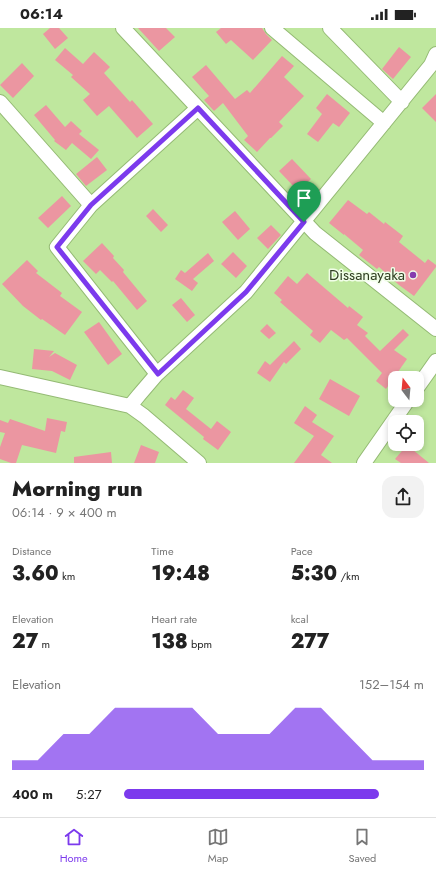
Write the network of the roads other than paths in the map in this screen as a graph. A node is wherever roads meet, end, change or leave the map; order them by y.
1 (123, 28) edge
2 (272, 28) edge
3 (330, 28) edge
4 (436, 54) edge
5 (0, 102) edge
6 (402, 102) junction
7 (198, 108) junction
8 (384, 123) junction
9 (91, 205) junction
10 (304, 222) junction
11 (436, 329) edge
12 (436, 361) edge
13 (158, 374) junction
14 (0, 377) edge
15 (424, 378) edge
16 (130, 406) junction
17 (403, 407) edge
18 (199, 463) edge
19 (364, 463) edge

1 - 7 street
2 - 8 street
3 - 6 street
4 - 6 street
5 - 9 street
6 - 8 street
7 - 9 street
7 - 10 street
8 - 10 street
9 - 13 street
10 - 11 street
10 - 13 street
12 - 15 street
13 - 16 street
14 - 16 street
16 - 18 street
17 - 19 street

